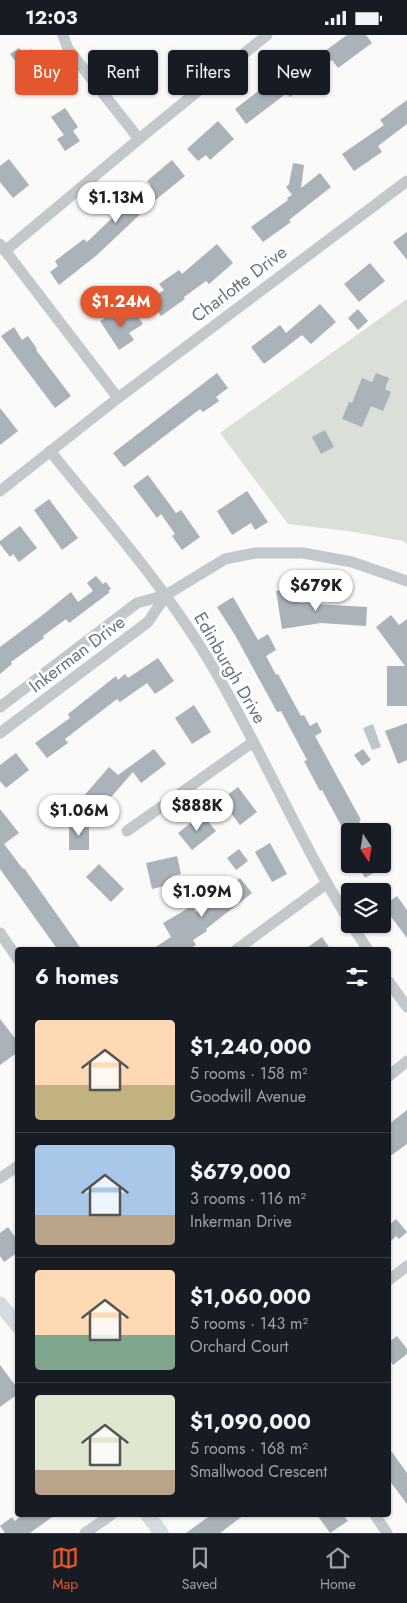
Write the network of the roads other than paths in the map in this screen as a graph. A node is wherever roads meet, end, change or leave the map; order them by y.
1 (63, 35) edge
2 (267, 35) edge
3 (139, 139) junction
4 (407, 181) edge
5 (2, 248) edge
6 (118, 398) junction
7 (50, 451) junction
8 (0, 491) edge
9 (407, 581) edge
10 (166, 595) junction
11 (0, 707) edge
12 (0, 733) edge
13 (252, 741) junction
14 (127, 831) dead end
15 (326, 884) junction
16 (341, 907) edge
17 (0, 933) edge
18 (357, 933) edge
19 (240, 947) edge
20 (366, 947) edge
21 (15, 955) edge
22 (391, 985) edge
23 (407, 1007) edge
24 (407, 1061) edge
25 (391, 1073) edge
26 (15, 1168) edge
27 (0, 1178) edge
28 (407, 1266) edge
29 (391, 1278) edge
30 (0, 1304) edge
31 (15, 1322) edge
32 (107, 1517) edge
33 (149, 1517) edge
34 (376, 1517) edge
35 (84, 1533) edge
36 (161, 1533) edge
37 (387, 1533) edge

1 - 3 street
2 - 3 street
3 - 5 street
4 - 6 street, Charlotte Drive
5 - 6 street
6 - 7 street, Charlotte Drive
7 - 8 street, Charlotte Drive
7 - 10 street, Edinburgh Drive
9 - 10 street, Inkerman Drive
10 - 11 street, Inkerman Drive
10 - 12 street, Inkerman Drive
10 - 13 street, Edinburgh Drive
13 - 14 street
13 - 15 street, Edinburgh Drive
15 - 16 street, Edinburgh Drive
15 - 19 street
17 - 21 street
18 - 20 street, Edinburgh Drive
22 - 23 street
24 - 25 street
26 - 27 street
28 - 29 street
30 - 31 main road
32 - 35 street
33 - 36 main road
34 - 37 street

